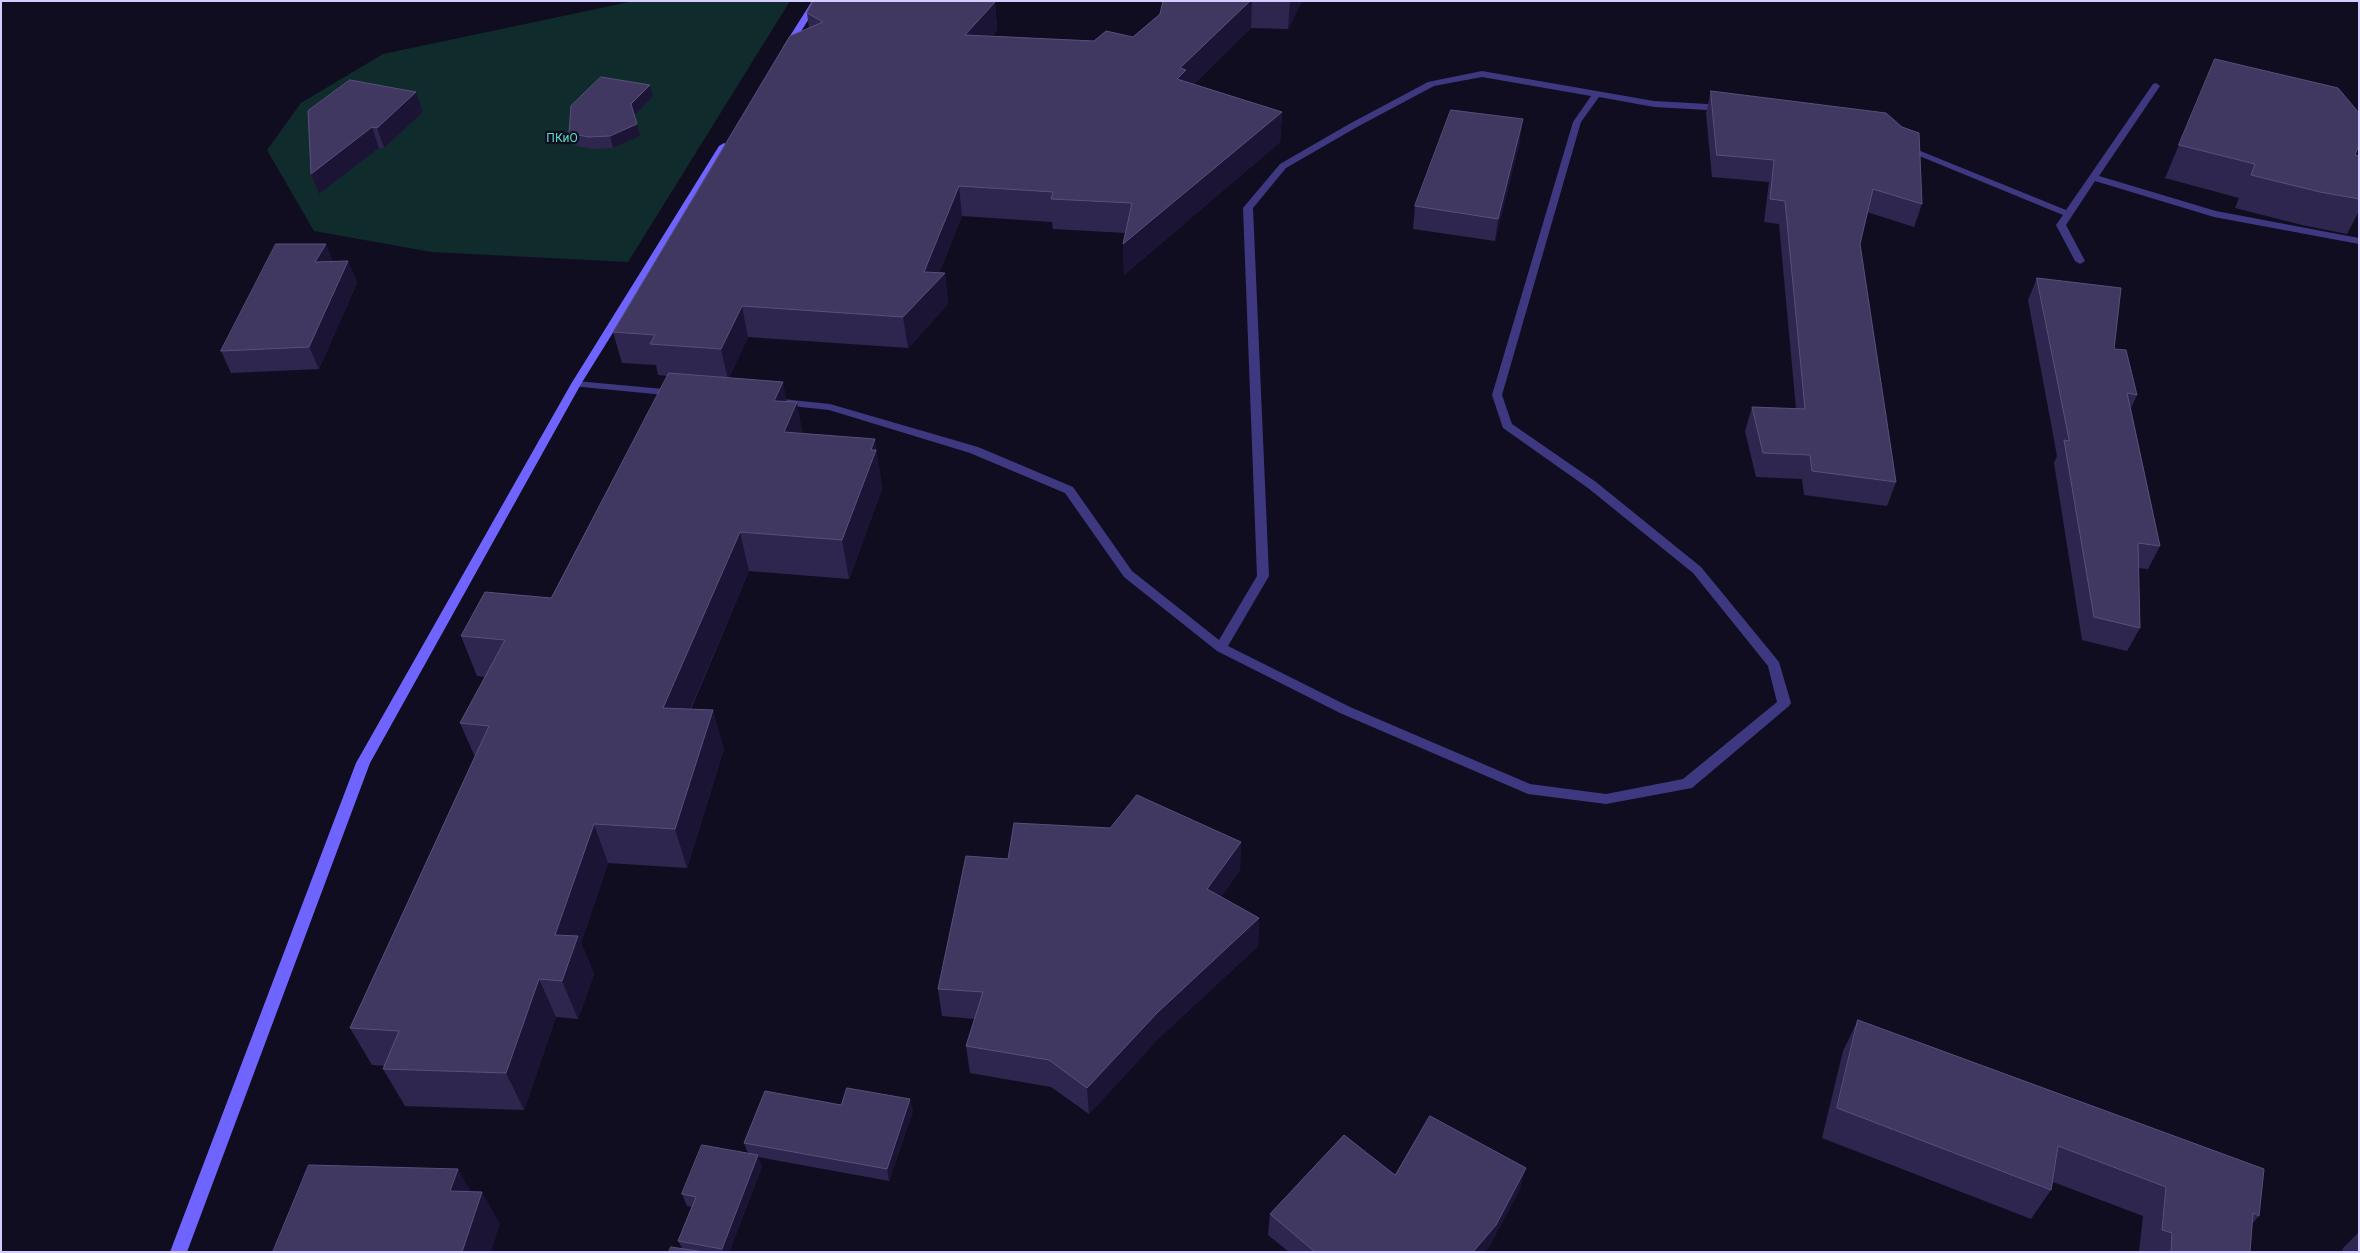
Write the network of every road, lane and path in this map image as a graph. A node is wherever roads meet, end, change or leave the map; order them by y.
1 (816, 1) edge
2 (781, 55) edge
3 (2156, 86) dead end
4 (1597, 94) junction
5 (1732, 109) edge
6 (728, 140) edge
7 (1899, 145) edge
8 (2094, 178) junction
9 (2068, 214) junction
10 (2359, 242) edge
11 (2080, 261) dead end
12 (576, 384) junction
13 (683, 393) edge
14 (771, 401) edge
15 (1221, 648) junction
16 (178, 1252) edge

1 - 2 street
3 - 8 street
4 - 5 street
4 - 15 street
4 - 15 street
6 - 12 street
7 - 9 street
8 - 9 street
8 - 10 street
9 - 11 street
12 - 13 street
12 - 16 street
14 - 15 street

